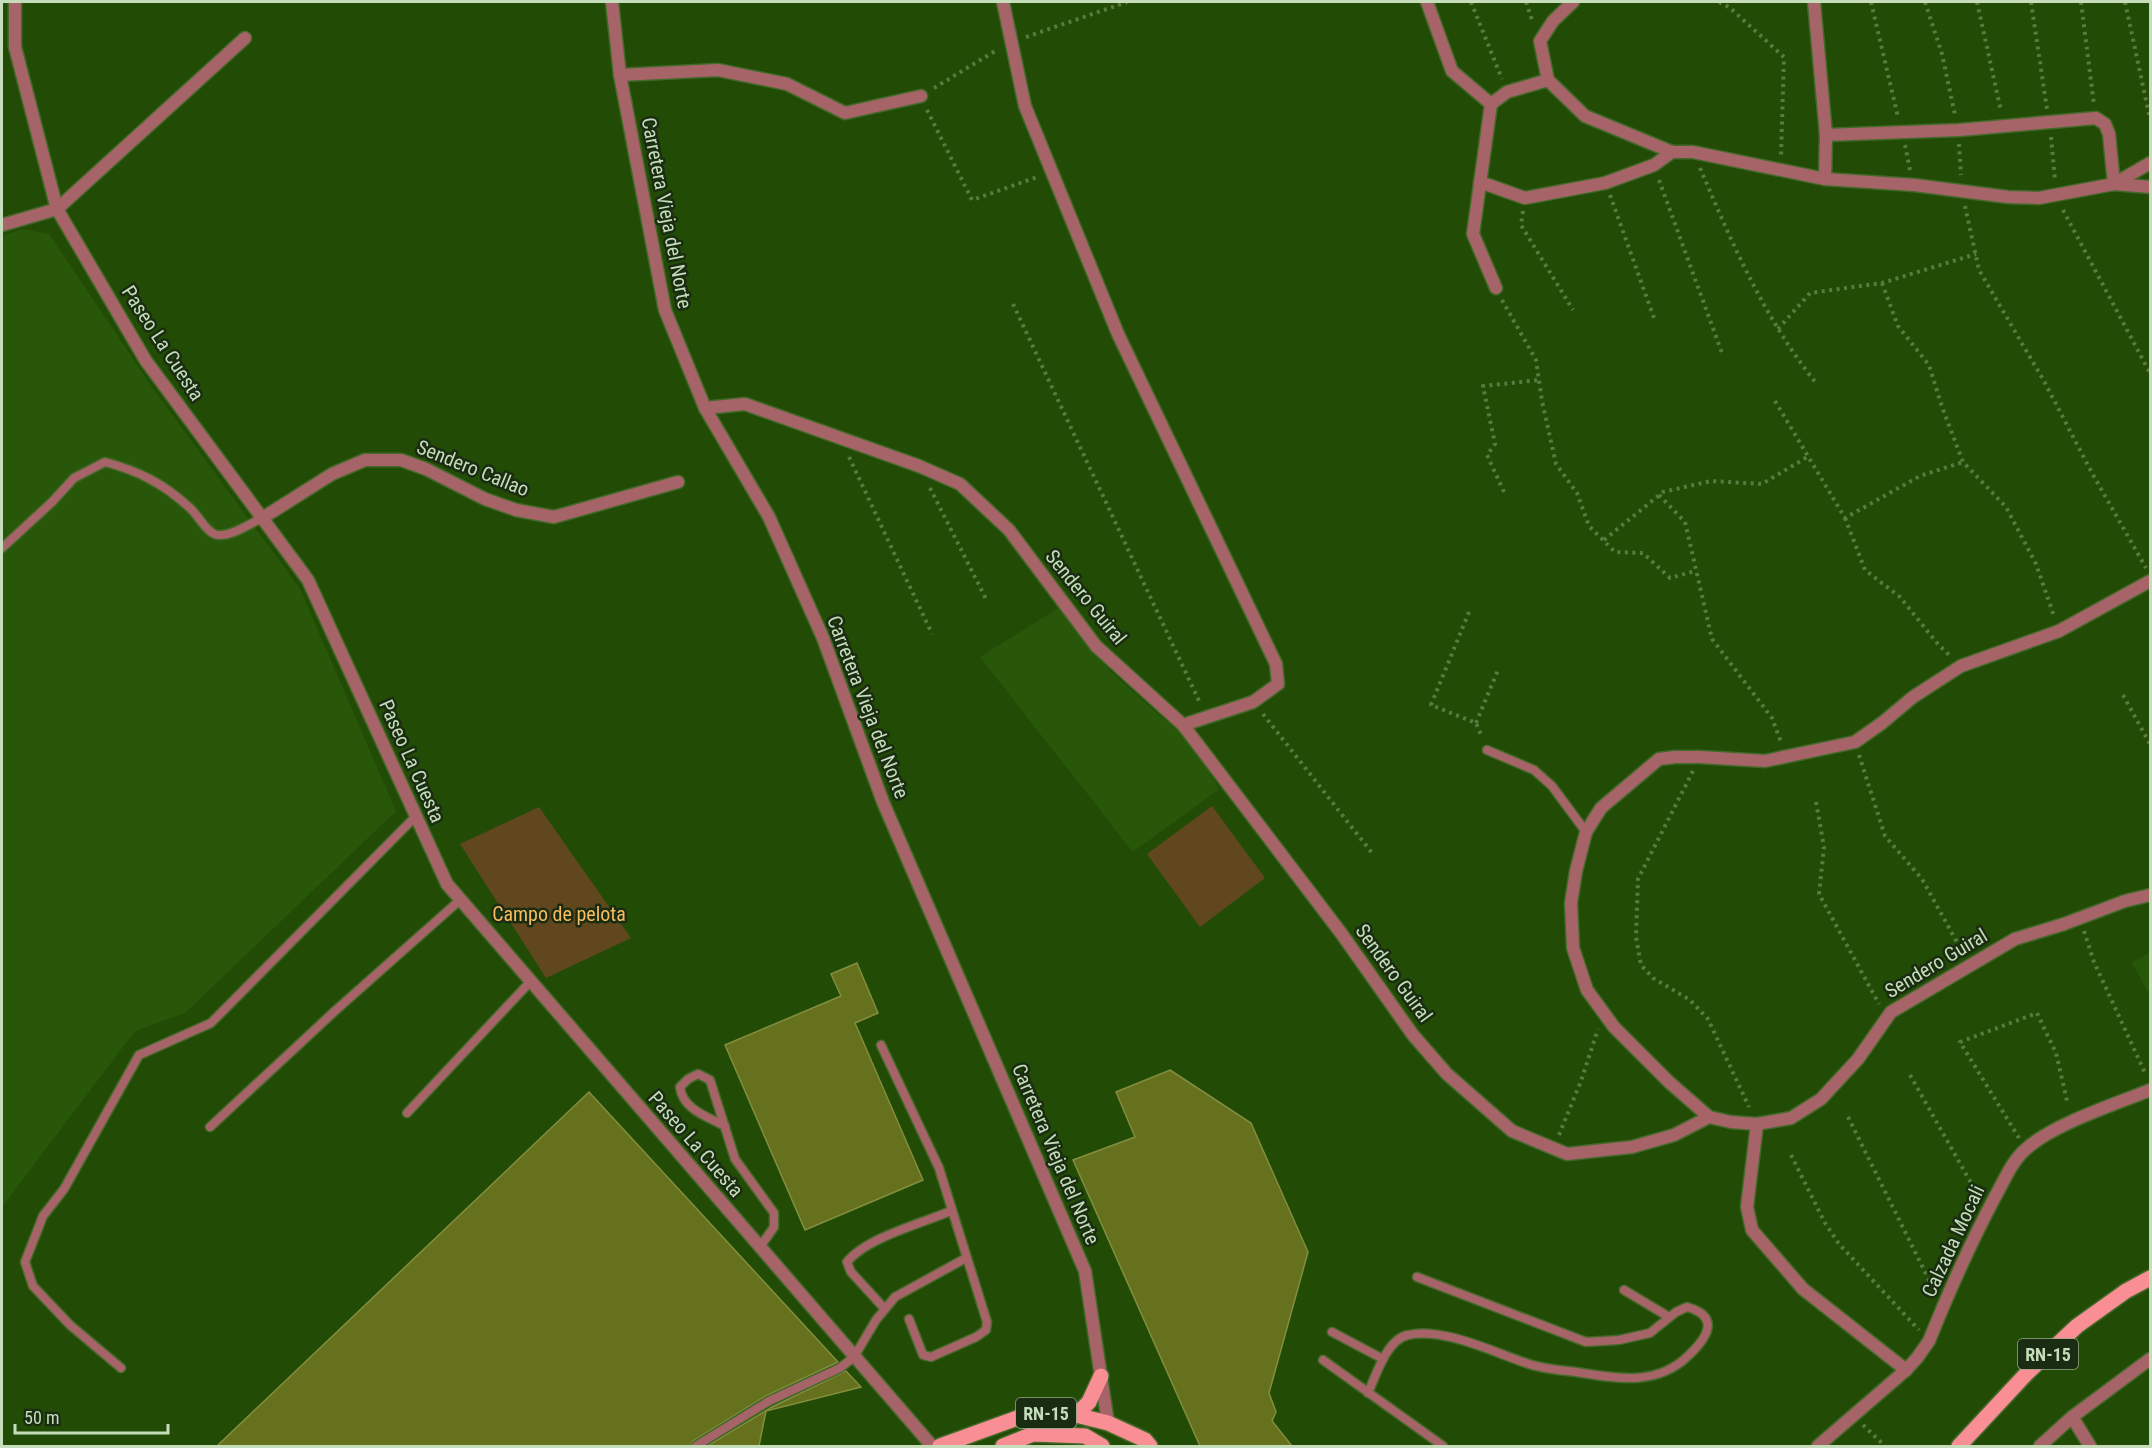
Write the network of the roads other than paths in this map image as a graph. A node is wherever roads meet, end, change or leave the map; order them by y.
1 (15, 2) edge
2 (612, 2) edge
3 (1002, 2) edge
4 (1427, 2) edge
5 (1573, 2) edge
6 (1814, 2) edge
7 (244, 38) dead end
8 (620, 75) junction
9 (1548, 80) junction
10 (921, 96) road end
11 (1491, 104) junction
12 (1826, 135) junction
13 (1672, 152) junction
14 (2151, 163) edge
15 (1825, 179) junction
16 (1480, 182) junction
17 (2115, 184) junction
18 (2151, 187) edge
19 (57, 209) junction
20 (2, 225) edge
21 (1496, 288) road end
22 (705, 408) junction
23 (678, 482) dead end
24 (264, 518) junction
25 (2, 548) edge
26 (2151, 581) edge
27 (1183, 725) junction
28 (1487, 750) road end
29 (416, 816) junction
30 (1586, 832) junction
31 (2151, 895) edge
32 (460, 900) junction
33 (531, 981) junction
34 (881, 1045) dead end
35 (2151, 1090) edge
36 (407, 1113) dead end
37 (1709, 1117) junction
38 (1757, 1124) junction
39 (210, 1126) dead end
40 (725, 1126) junction
41 (951, 1211) junction
42 (760, 1247) junction
43 (966, 1258) junction
44 (1417, 1277) dead end
45 (2151, 1278) edge
46 (1624, 1290) dead end
47 (884, 1308) junction
48 (1669, 1317) junction
49 (909, 1319) dead end
50 (1332, 1332) dead end
51 (855, 1357) junction
52 (1383, 1359) junction
53 (2151, 1359) edge
54 (1323, 1360) dead end
55 (121, 1368) dead end
56 (1906, 1370) junction
57 (1101, 1376) junction
58 (1368, 1393) junction
59 (1076, 1415) junction
60 (2072, 1417) junction
61 (1108, 1423) junction
62 (696, 1446) edge
63 (932, 1446) edge
64 (940, 1446) edge
65 (1003, 1446) edge
66 (1102, 1446) edge
67 (1150, 1446) edge
68 (1443, 1446) edge
69 (1818, 1446) edge
70 (1959, 1446) edge
71 (2040, 1446) edge
72 (2090, 1446) edge

1 - 19 street, Paseo La Cuesta
2 - 8 street, Carretera Vieja del Norte
3 - 27 street
4 - 11 street
5 - 9 street
6 - 12 street
7 - 19 street
8 - 10 street
8 - 22 street, Carretera Vieja del Norte
9 - 11 street
9 - 13 street
11 - 16 street
12 - 15 street
12 - 17 street
13 - 15 street
13 - 16 street
14 - 17 street
15 - 17 street
16 - 21 street
17 - 18 street
19 - 20 street
19 - 24 street, Paseo La Cuesta
22 - 27 street, Sendero Guiral
22 - 57 street, Carretera Vieja del Norte
23 - 24 street, Sendero Callao
24 - 25 lane
24 - 29 street, Paseo La Cuesta
26 - 30 street
27 - 37 street, Sendero Guiral
28 - 30 lane
29 - 32 street, Paseo La Cuesta
29 - 55 lane
30 - 37 street
31 - 38 street, Sendero Guiral
32 - 33 street, Paseo La Cuesta
32 - 39 lane
33 - 36 lane
33 - 42 street, Paseo La Cuesta
34 - 41 lane
35 - 56 street, Calzada Mocali
37 - 38 street, Sendero Guiral
38 - 56 street
40 - 40 lane
40 - 42 lane
41 - 43 lane
41 - 47 lane
42 - 51 street, Paseo La Cuesta
43 - 47 lane
43 - 49 lane
44 - 48 lane
45 - 70 main road, RN-15
46 - 48 lane
47 - 51 lane
48 - 52 lane
50 - 52 lane
51 - 62 lane
51 - 63 street, Paseo La Cuesta
52 - 58 lane
53 - 60 street
54 - 58 lane
56 - 69 street, Calzada Mocali
57 - 59 main road
57 - 61 street, Carretera Vieja del Norte
58 - 68 lane
59 - 61 main road, RN-15
59 - 64 main road, RN-15
60 - 71 street
60 - 72 street
61 - 67 main road, RN-15
65 - 66 main road, RN-15

